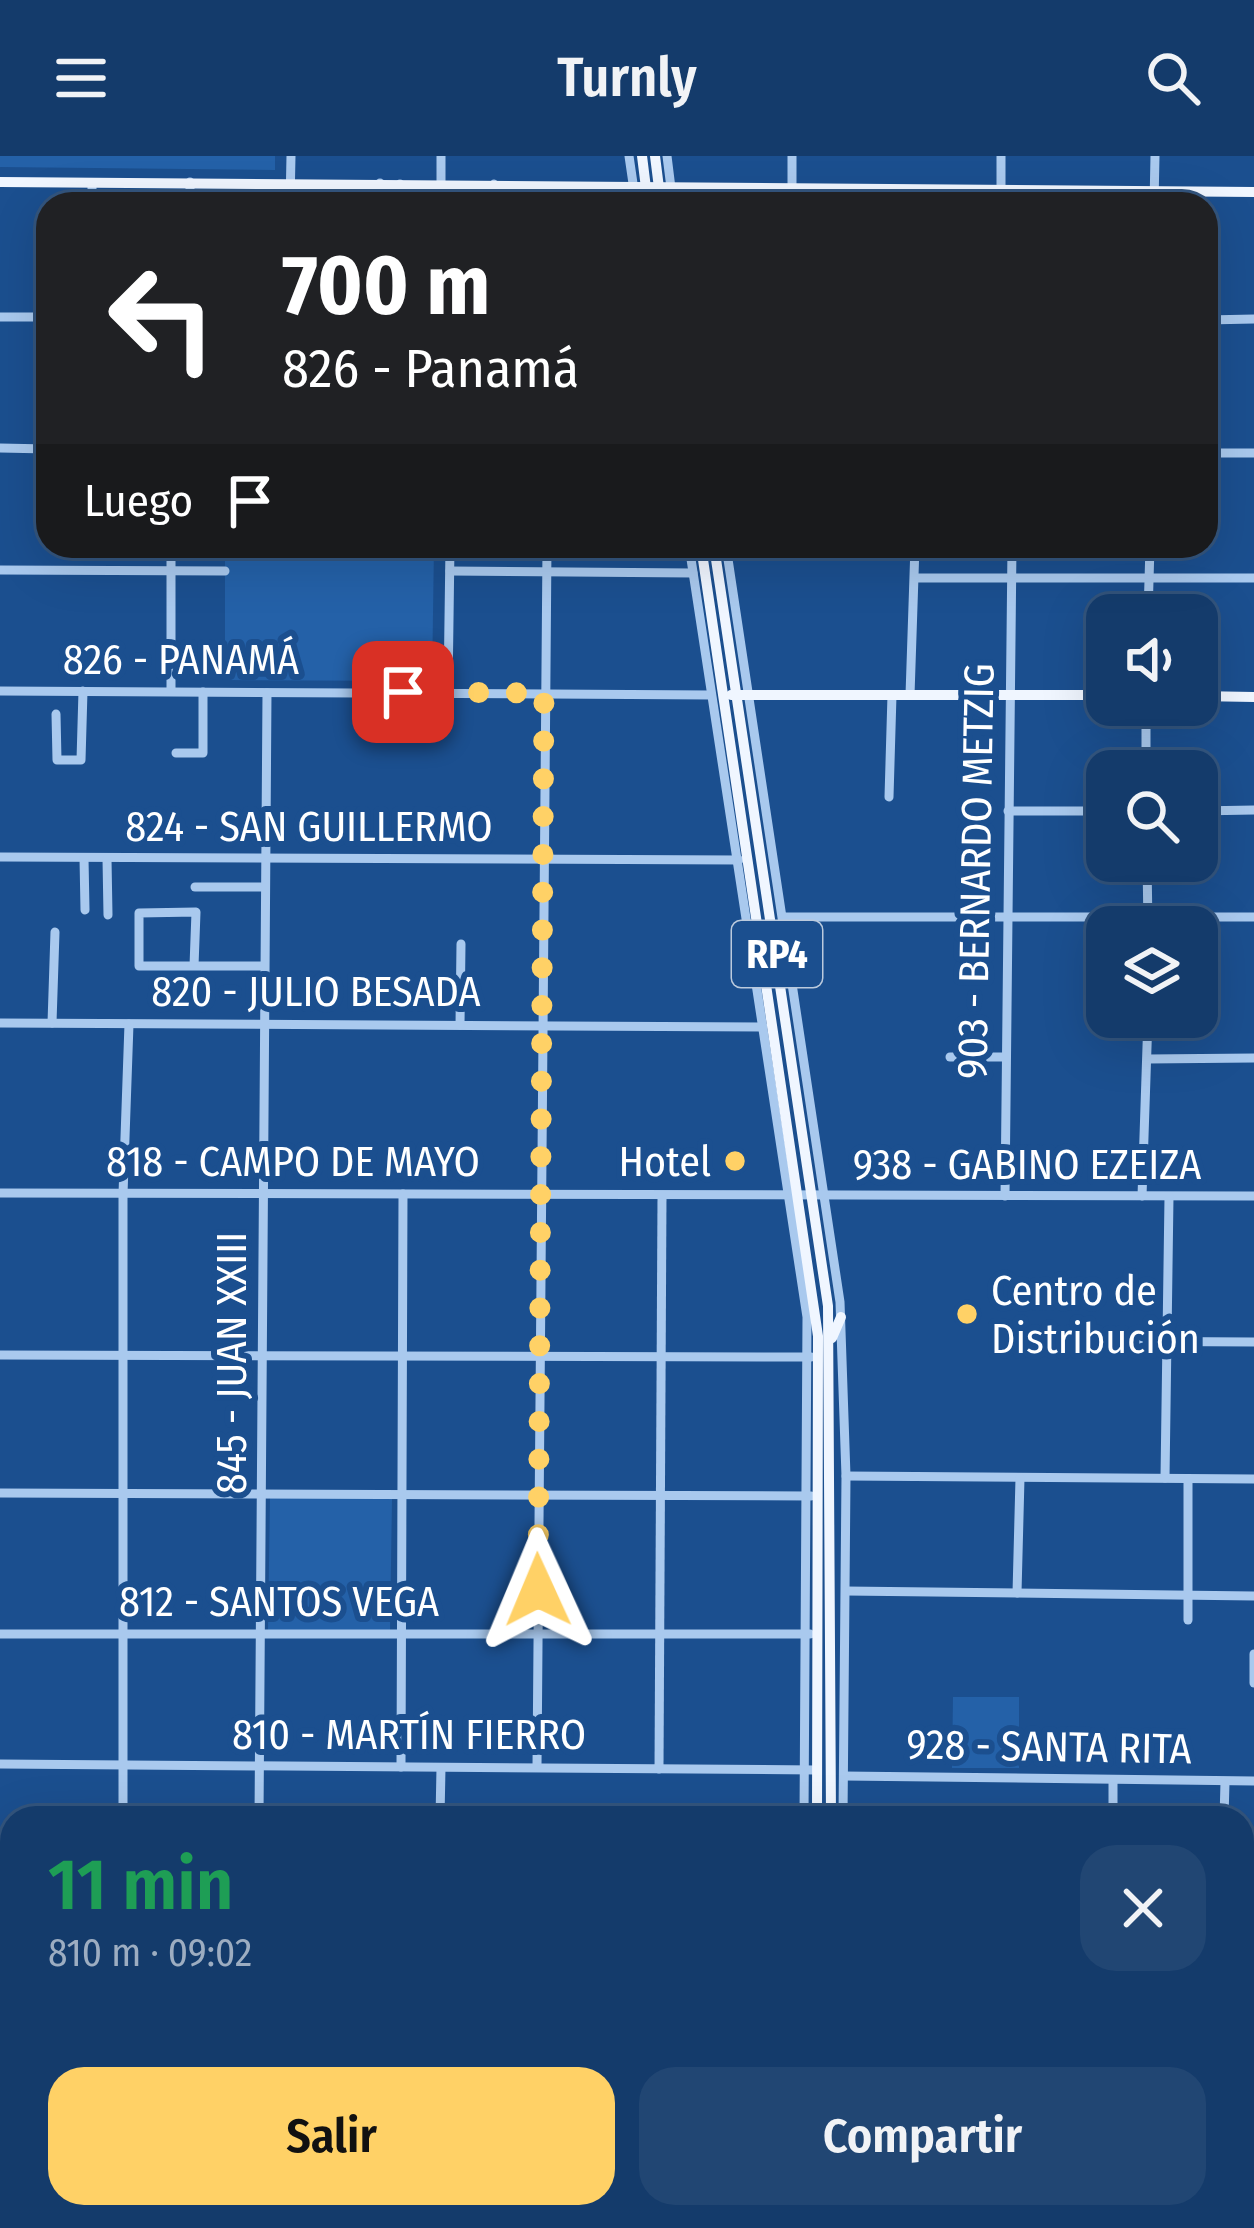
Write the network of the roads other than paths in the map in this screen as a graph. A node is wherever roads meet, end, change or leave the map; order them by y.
1 (291, 156) edge
2 (441, 156) edge
3 (629, 156) edge
4 (642, 156) edge
5 (655, 156) edge
6 (667, 156) edge
7 (792, 156) edge
8 (1001, 156) edge
9 (1155, 156) edge
10 (0, 182) edge
11 (190, 182) junction
12 (92, 183) junction
13 (290, 183) junction
14 (380, 183) junction
15 (400, 184) junction
16 (441, 184) junction
17 (494, 184) junction
18 (652, 186) junction
19 (792, 188) junction
20 (839, 189) junction
21 (1001, 191) junction
22 (92, 192) edge
23 (190, 192) edge
24 (290, 192) edge
25 (380, 192) edge
26 (400, 192) edge
27 (494, 192) edge
28 (646, 192) edge
29 (651, 192) edge
30 (655, 192) edge
31 (659, 192) edge
32 (839, 192) edge
33 (876, 192) edge
34 (990, 192) edge
35 (1008, 192) edge
36 (1154, 192) edge
37 (1254, 192) edge
38 (1218, 194) edge
39 (0, 317) edge
40 (36, 317) edge
41 (1254, 319) edge
42 (1218, 320) edge
43 (0, 448) edge
44 (36, 449) edge
45 (1218, 453) edge
46 (1254, 453) edge
47 (171, 558) edge
48 (451, 558) edge
49 (547, 558) edge
50 (691, 558) edge
51 (702, 558) edge
52 (716, 558) edge
53 (727, 558) edge
54 (915, 558) edge
55 (1012, 558) edge
56 (1150, 558) edge
57 (0, 571) edge
58 (170, 571) junction
59 (225, 571) dead end
60 (450, 571) junction
61 (547, 572) junction
62 (693, 573) junction
63 (1012, 577) junction
64 (1149, 577) junction
65 (915, 578) junction
66 (1254, 578) edge
67 (1149, 594) edge
68 (0, 691) edge
69 (83, 692) junction
70 (170, 692) junction
71 (203, 692) junction
72 (448, 692) junction
73 (267, 693) junction
74 (544, 693) junction
75 (1009, 694) junction
76 (716, 695) junction
77 (742, 695) junction
78 (892, 695) junction
79 (910, 695) junction
80 (1086, 695) edge
81 (1218, 696) edge
82 (1254, 697) edge
83 (56, 714) dead end
84 (176, 753) dead end
85 (889, 797) dead end
86 (1254, 810) edge
87 (1008, 811) junction
88 (1086, 811) edge
89 (1218, 811) edge
90 (0, 857) edge
91 (762, 857) junction
92 (266, 858) junction
93 (84, 859) junction
94 (107, 859) junction
95 (742, 859) junction
96 (542, 860) junction
97 (195, 886) dead end
98 (265, 887) junction
99 (85, 910) dead end
100 (108, 915) dead end
101 (785, 916) junction
102 (1007, 917) junction
103 (1254, 917) edge
104 (1218, 918) edge
105 (1086, 919) edge
106 (55, 932) dead end
107 (461, 944) dead end
108 (265, 966) junction
109 (194, 967) junction
110 (0, 1023) edge
111 (52, 1023) junction
112 (129, 1024) junction
113 (265, 1025) junction
114 (460, 1025) junction
115 (540, 1025) junction
116 (775, 1025) junction
117 (760, 1027) junction
118 (1148, 1038) edge
119 (950, 1057) dead end
120 (1006, 1058) junction
121 (1254, 1058) edge
122 (1148, 1059) junction
123 (0, 1192) edge
124 (122, 1194) junction
125 (265, 1194) junction
126 (403, 1194) junction
127 (539, 1196) junction
128 (662, 1196) junction
129 (1005, 1196) junction
130 (1142, 1196) junction
131 (1254, 1196) edge
132 (808, 1197) junction
133 (1169, 1197) junction
134 (841, 1317) junction
135 (1072, 1341) dead end
136 (830, 1342) junction
137 (1168, 1342) junction
138 (1254, 1342) edge
139 (0, 1355) edge
140 (126, 1355) junction
141 (401, 1356) junction
142 (265, 1357) junction
143 (814, 1357) junction
144 (537, 1358) junction
145 (661, 1359) junction
146 (846, 1476) junction
147 (1020, 1478) junction
148 (1165, 1478) junction
149 (1188, 1479) junction
150 (1254, 1479) edge
151 (0, 1493) edge
152 (262, 1494) junction
153 (125, 1496) junction
154 (401, 1496) junction
155 (537, 1496) junction
156 (813, 1496) junction
157 (661, 1498) junction
158 (846, 1591) junction
159 (1017, 1592) junction
160 (1188, 1596) junction
161 (1254, 1596) edge
162 (1188, 1620) dead end
163 (840, 1633) junction
164 (0, 1634) edge
165 (123, 1634) junction
166 (400, 1634) junction
167 (812, 1634) junction
168 (262, 1635) junction
169 (538, 1636) junction
170 (660, 1636) junction
171 (1254, 1654) edge
172 (1254, 1683) edge
173 (0, 1764) edge
174 (122, 1766) junction
175 (261, 1766) junction
176 (401, 1767) junction
177 (538, 1767) junction
178 (441, 1768) junction
179 (659, 1769) junction
180 (811, 1770) junction
181 (844, 1776) junction
182 (1113, 1781) junction
183 (1254, 1781) edge
184 (1225, 1782) junction
185 (122, 1806) edge
186 (259, 1806) edge
187 (440, 1806) edge
188 (806, 1806) edge
189 (816, 1806) edge
190 (832, 1806) edge
191 (843, 1806) edge
192 (1113, 1806) edge
193 (1224, 1806) edge

1 - 13 street
2 - 16 street
3 - 18 street
4 - 18 main road
5 - 18 main road
6 - 18 street
7 - 19 street
8 - 21 street
9 - 36 street
10 - 12 main road
11 - 12 main road
11 - 13 main road
11 - 23 street
12 - 22 street
13 - 14 main road
13 - 24 street
14 - 15 main road
14 - 25 street
15 - 16 main road
15 - 26 street
16 - 17 main road
17 - 18 main road
17 - 27 street
18 - 19 main road
18 - 28 street
18 - 29 main road
18 - 30 main road
18 - 31 street
19 - 20 main road
20 - 32 street
20 - 33 main road
21 - 34 main road
21 - 35 main road
37 - 38 main road
39 - 40 street
41 - 42 street
43 - 44 street
45 - 46 street
47 - 58 street
48 - 60 street
49 - 61 street
50 - 62 street
51 - 76 main road, RP4
52 - 77 main road, RP4
53 - 77 street
54 - 65 street
55 - 63 street, 903 - BERNARDO METZIG
56 - 64 street
57 - 58 street
58 - 59 street
58 - 70 street
60 - 61 street
60 - 72 street
61 - 62 street
61 - 74 street
62 - 76 street
63 - 64 street
63 - 65 street
63 - 75 street, 903 - BERNARDO METZIG
64 - 66 street
64 - 67 street
65 - 79 street
68 - 69 street, 826 - PANAMÁ
69 - 70 street, 826 - PANAMÁ
69 - 83 street
70 - 71 street, 826 - PANAMÁ
71 - 73 street, 826 - PANAMÁ
71 - 84 street
72 - 73 street, 826 - PANAMÁ
72 - 74 street, 826 - PANAMÁ
73 - 92 street, 845 - JUAN XXIII
74 - 76 street, 826 - PANAMÁ
74 - 96 street
75 - 79 main road
75 - 80 main road
75 - 87 street, 903 - BERNARDO METZIG
76 - 77 main road
76 - 95 main road, RP4
77 - 78 main road
77 - 91 main road, RP4
77 - 101 street
78 - 79 main road
78 - 85 street
81 - 82 main road
86 - 89 street
87 - 88 street
87 - 102 street, 903 - BERNARDO METZIG
90 - 93 street, 824 - SAN GUILLERMO
91 - 95 street, 824 - SAN GUILLERMO
91 - 132 main road, RP4
92 - 94 street, 824 - SAN GUILLERMO
92 - 96 street, 824 - SAN GUILLERMO
92 - 98 street, 845 - JUAN XXIII
93 - 94 street, 824 - SAN GUILLERMO
93 - 99 street
94 - 100 street
95 - 96 street, 824 - SAN GUILLERMO
95 - 116 main road, RP4
95 - 117 street
96 - 115 street
97 - 98 street
98 - 108 street, 845 - JUAN XXIII
101 - 102 street
101 - 132 street
102 - 105 street
102 - 120 street, 903 - BERNARDO METZIG
103 - 104 street
106 - 111 street
107 - 114 street
108 - 109 street
108 - 113 street, 845 - JUAN XXIII
109 - 109 street
110 - 111 street, 820 - JULIO BESADA
111 - 112 street, 820 - JULIO BESADA
112 - 113 street, 820 - JULIO BESADA
112 - 124 street
113 - 114 street, 820 - JULIO BESADA
113 - 125 street, 845 - JUAN XXIII
114 - 115 street, 820 - JULIO BESADA
115 - 117 street, 820 - JULIO BESADA
115 - 127 street
116 - 117 street, 820 - JULIO BESADA
116 - 132 main road, RP4
117 - 132 street
118 - 122 street
119 - 120 street
120 - 129 street, 903 - BERNARDO METZIG
121 - 122 street
122 - 130 street
123 - 124 street, 818 - CAMPO DE MAYO
124 - 125 street, 818 - CAMPO DE MAYO
124 - 140 street
125 - 126 street, 818 - CAMPO DE MAYO
125 - 142 street, 845 - JUAN XXIII
126 - 127 street, 818 - CAMPO DE MAYO
126 - 141 street
127 - 128 street, 818 - CAMPO DE MAYO
127 - 144 street
128 - 132 street, 818 - CAMPO DE MAYO
128 - 145 street
129 - 130 street, 938 - GABINO EZEIZA
129 - 132 street, 938 - GABINO EZEIZA
130 - 133 street, 938 - GABINO EZEIZA
131 - 133 street, 938 - GABINO EZEIZA
132 - 134 street
132 - 136 main road, RP4
132 - 143 main road, RP4
133 - 137 street
134 - 136 main road
134 - 146 street
135 - 137 street
136 - 163 main road, RP4
137 - 138 street
137 - 148 street
139 - 140 street
140 - 142 street
140 - 153 street
141 - 142 street
141 - 144 street
141 - 154 street
142 - 152 street, 845 - JUAN XXIII
143 - 145 street
143 - 156 main road, RP4
144 - 145 street
144 - 155 street
145 - 157 street
146 - 147 street
146 - 158 street
147 - 148 street
147 - 159 street
148 - 149 street
149 - 150 street
149 - 160 street
151 - 153 street
152 - 153 street
152 - 154 street
152 - 168 street, 845 - JUAN XXIII
153 - 165 street
154 - 155 street
154 - 166 street
155 - 157 street
155 - 169 street
156 - 157 street
156 - 167 main road, RP4
157 - 170 street
158 - 159 street
158 - 163 street
159 - 160 street
160 - 161 street
160 - 162 street
163 - 167 street, 812 - SANTOS VEGA
163 - 181 street
163 - 190 main road, RP4
164 - 165 street, 812 - SANTOS VEGA
165 - 168 street, 812 - SANTOS VEGA
165 - 174 street
166 - 168 street, 812 - SANTOS VEGA
166 - 169 street, 812 - SANTOS VEGA
166 - 176 street
167 - 170 street, 812 - SANTOS VEGA
167 - 180 main road, RP4
168 - 175 street, 845 - JUAN XXIII
169 - 170 street, 812 - SANTOS VEGA
169 - 177 street
170 - 179 street
171 - 172 street
173 - 174 street, 810 - MARTÍN FIERRO
174 - 175 street, 810 - MARTÍN FIERRO
174 - 185 street
175 - 176 street, 810 - MARTÍN FIERRO
175 - 186 street, 845 - JUAN XXIII
176 - 178 street, 810 - MARTÍN FIERRO
177 - 178 street, 810 - MARTÍN FIERRO
177 - 179 street, 810 - MARTÍN FIERRO
178 - 187 street
179 - 180 street, 810 - MARTÍN FIERRO
180 - 188 street
180 - 189 main road, RP4
181 - 182 street, 928 - SANTA RITA
181 - 191 street
182 - 184 street, 928 - SANTA RITA
182 - 192 street
183 - 184 street, 928 - SANTA RITA
184 - 193 street

